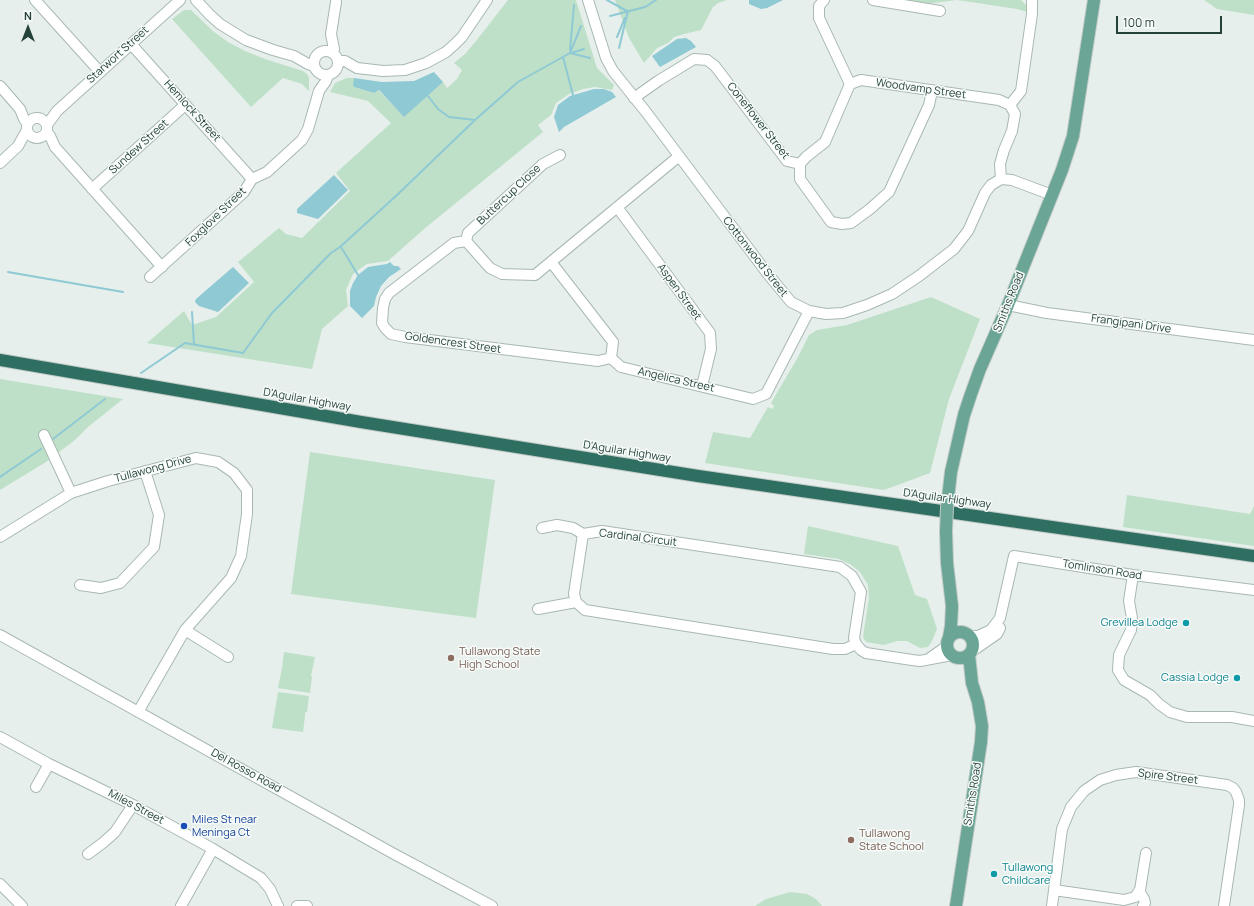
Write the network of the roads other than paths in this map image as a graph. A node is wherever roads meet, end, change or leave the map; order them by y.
1 (35, 0) edge
2 (180, 0) edge
3 (196, 0) edge
4 (487, 0) edge
5 (588, 0) edge
6 (824, 0) edge
7 (873, 0) edge
8 (1032, 0) edge
9 (1094, 0) edge
10 (336, 2) dead end
11 (940, 11) dead end
12 (131, 44) junction
13 (326, 63) junction
14 (100, 72) junction
15 (850, 84) junction
16 (0, 86) edge
17 (932, 91) junction
18 (634, 98) junction
19 (185, 105) junction
20 (1010, 105) junction
21 (37, 128) junction
22 (560, 155) dead end
23 (678, 157) junction
24 (0, 163) edge
25 (800, 164) junction
26 (252, 179) junction
27 (1001, 179) junction
28 (92, 189) junction
29 (1052, 195) junction
30 (617, 207) junction
31 (466, 241) junction
32 (551, 262) junction
33 (162, 267) junction
34 (150, 277) dead end
35 (1008, 305) junction
36 (809, 311) junction
37 (1254, 340) edge
38 (611, 358) junction
39 (0, 360) edge
40 (702, 386) junction
41 (44, 435) dead end
42 (145, 471) junction
43 (71, 493) junction
44 (542, 528) dead end
45 (583, 534) junction
46 (0, 537) edge
47 (1253, 556) edge
48 (1133, 575) junction
49 (80, 585) dead end
50 (1254, 590) edge
51 (576, 602) junction
52 (952, 606) junction
53 (538, 609) dead end
54 (1000, 618) junction
55 (185, 630) junction
56 (0, 635) edge
57 (967, 635) junction
58 (856, 644) junction
59 (950, 649) junction
60 (970, 654) junction
61 (228, 657) dead end
62 (972, 683) junction
63 (138, 712) junction
64 (1254, 721) edge
65 (0, 737) edge
66 (49, 764) junction
67 (36, 787) dead end
68 (133, 805) junction
69 (213, 849) junction
70 (1146, 853) dead end
71 (88, 854) dead end
72 (0, 884) edge
73 (1054, 890) junction
74 (1139, 891) junction
75 (1129, 903) edge
76 (22, 906) edge
77 (180, 906) edge
78 (278, 906) edge
79 (297, 906) edge
80 (306, 906) edge
81 (492, 906) edge
82 (956, 906) edge
83 (1052, 906) edge
84 (1143, 906) edge
85 (1225, 906) edge

1 - 14 street
2 - 12 street, Starwort Street
3 - 13 street
4 - 13 street
5 - 18 street, Cottonwood Street
6 - 15 street
7 - 11 street
8 - 20 street
9 - 29 main road, Smiths Road
10 - 13 street, Foxglove Street
12 - 14 street, Starwort Street
12 - 19 street, Hemlock Street
13 - 26 street, Foxglove Street
14 - 21 street, Starwort Street
15 - 17 street, Woodvamp Street
15 - 25 street
16 - 21 street
17 - 20 street, Woodvamp Street
17 - 25 street, Coneflower Street
18 - 23 street, Cottonwood Street
18 - 25 street, Coneflower Street
19 - 26 street, Hemlock Street
19 - 28 street, Sundew Street
20 - 27 street
21 - 24 street
21 - 28 street
22 - 31 street, Buttercup Close
23 - 30 street
23 - 36 street, Cottonwood Street
26 - 33 street, Foxglove Street
27 - 29 street
27 - 36 street, Cottonwood Street
28 - 33 street
29 - 35 main road, Smiths Road
30 - 32 street
30 - 40 street, Aspen Street
31 - 32 street
31 - 38 street, Goldencrest Street
32 - 38 street
33 - 34 street, Foxglove Street
35 - 37 street, Frangipani Drive
35 - 52 main road, Smiths Road, bridge
36 - 40 street, Angelica Street
38 - 40 street, Angelica Street
39 - 47 highway, D'Aguilar Highway
41 - 43 street
42 - 43 street, Tullawong Drive
42 - 49 street
42 - 55 street, Tullawong Drive
43 - 46 street, Tullawong Drive
44 - 45 street
45 - 51 street, Cardinal Circuit
45 - 58 street, Cardinal Circuit
48 - 50 street, Tomlinson Road
48 - 54 street, Tomlinson Road
48 - 64 street
51 - 53 street
51 - 58 street
52 - 57 main road, Smiths Road
52 - 59 main road, Smiths Road
54 - 57 street
54 - 60 street, Tomlinson Road
55 - 61 street
55 - 63 street, Tullawong Drive
56 - 63 street, Del Rosso Road
57 - 59 main road
57 - 60 main road
58 - 59 street
59 - 60 main road
59 - 62 main road, Smiths Road
60 - 62 main road, Smiths Road
62 - 82 main road, Smiths Road
63 - 81 street, Del Rosso Road
65 - 66 street, Miles Street
66 - 67 street
66 - 68 street, Miles Street
68 - 69 street, Miles Street
68 - 71 street
69 - 77 street
69 - 78 street, Miles Street
70 - 74 street
72 - 76 street
73 - 75 street
73 - 83 street, Spire Street
73 - 85 street, Spire Street
74 - 75 street
74 - 84 street
79 - 80 street

